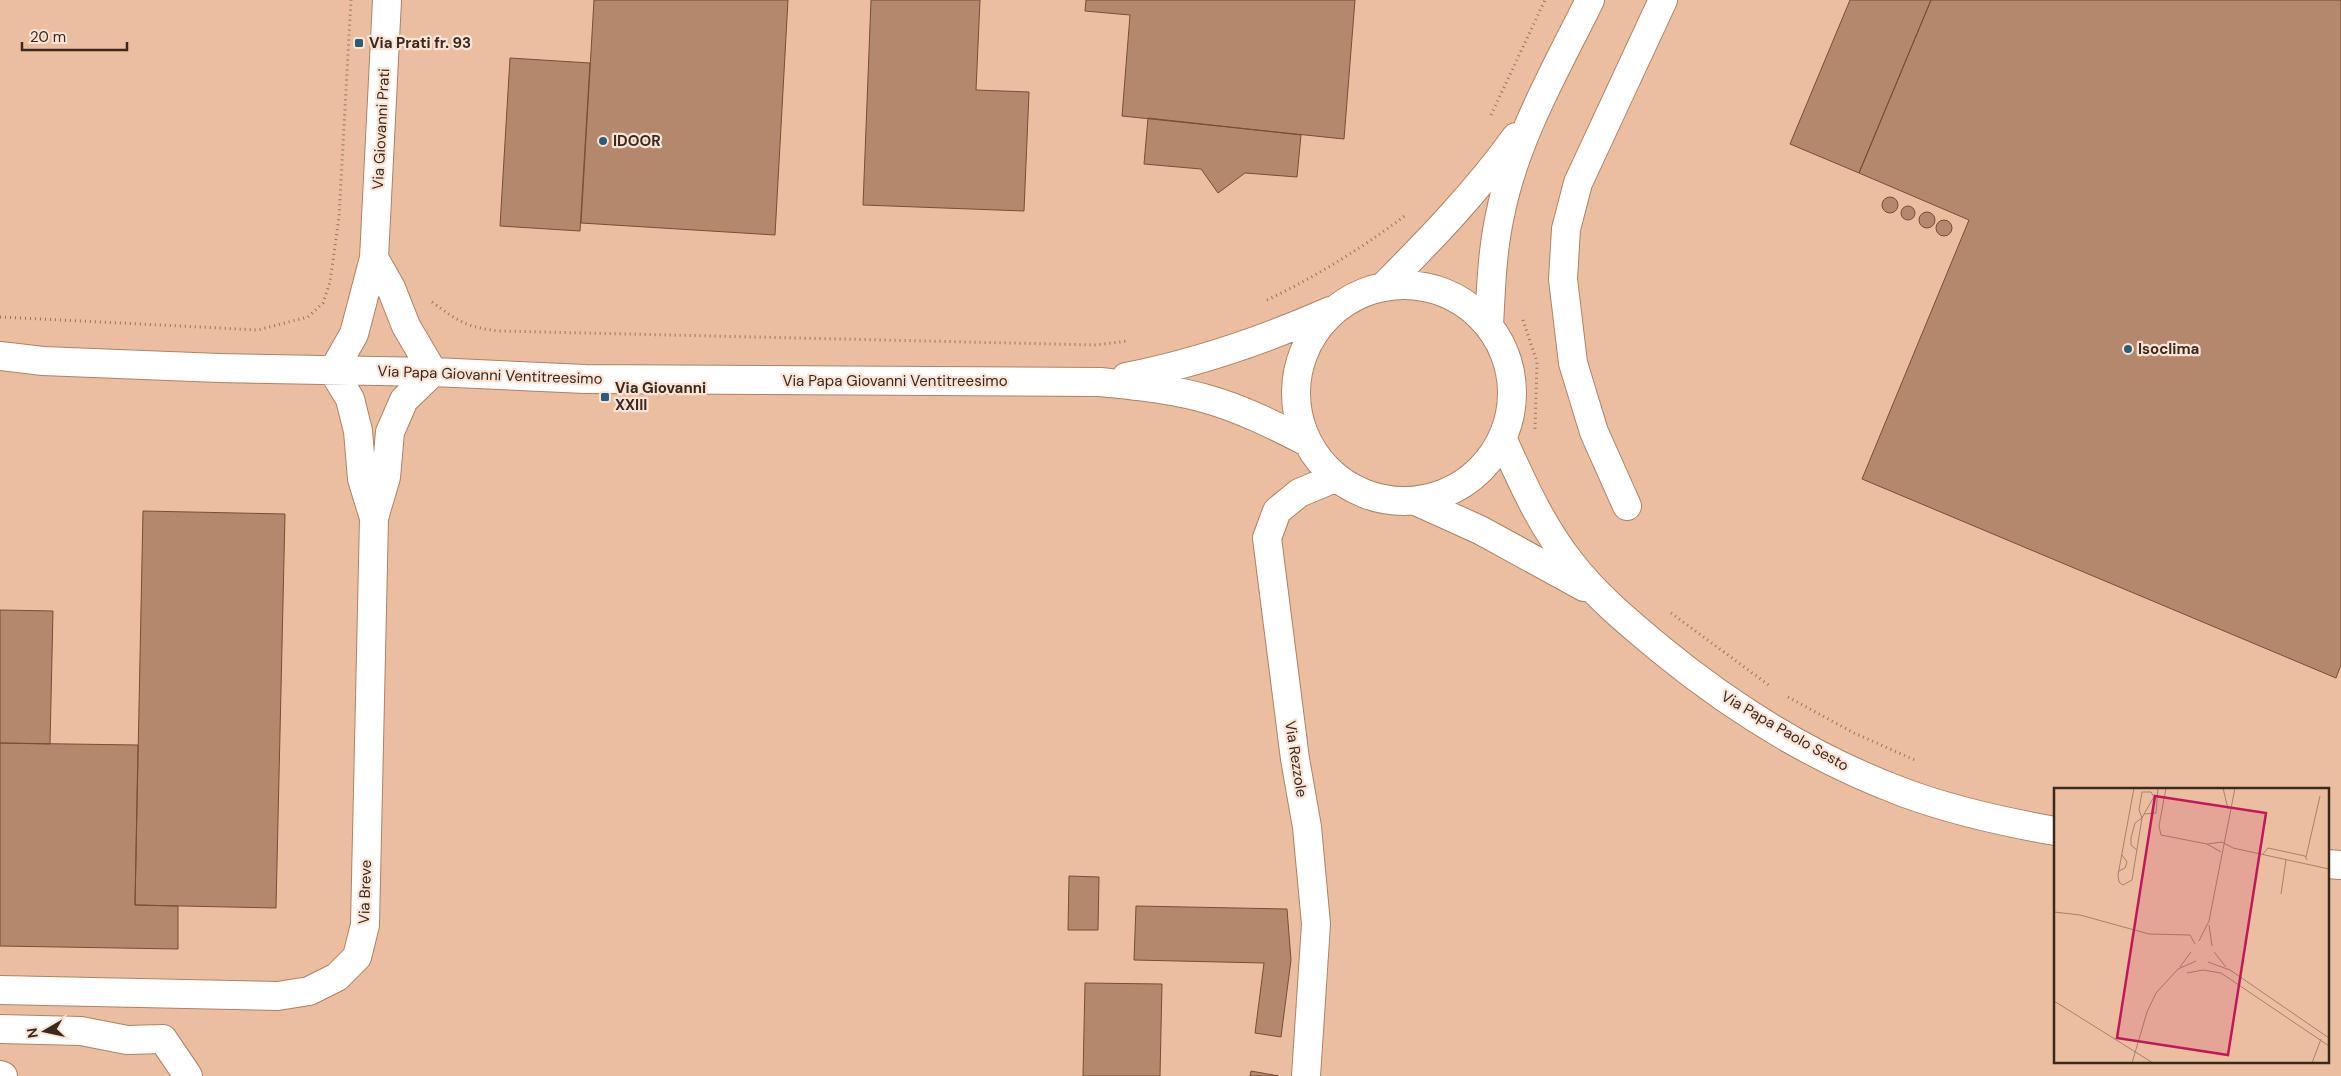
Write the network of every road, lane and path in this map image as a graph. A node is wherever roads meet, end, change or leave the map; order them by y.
1 (351, 0) edge
2 (387, 0) edge
3 (1545, 0) edge
4 (1590, 0) edge
5 (1663, 0) edge
6 (1538, 108) junction
7 (1487, 119) dead end
8 (1407, 214) dead end
9 (374, 258) junction
10 (1384, 286) junction
11 (430, 301) dead end
12 (1261, 302) dead end
13 (1336, 308) junction
14 (1520, 311) dead end
15 (0, 317) edge
16 (1489, 326) junction
17 (1131, 341) dead end
18 (0, 356) edge
19 (43, 361) junction
20 (333, 371) junction
21 (0, 372) edge
22 (433, 372) junction
23 (1100, 382) junction
24 (1535, 433) dead end
25 (1503, 440) junction
26 (1307, 442) junction
27 (1335, 478) junction
28 (1418, 502) junction
29 (1627, 506) dead end
30 (374, 518) junction
31 (1600, 596) junction
32 (1664, 607) dead end
33 (1771, 687) dead end
34 (1787, 697) dead end
35 (1926, 764) dead end
36 (2054, 831) edge
37 (2328, 864) edge
38 (2341, 865) edge
39 (0, 990) edge
40 (0, 1029) edge
41 (188, 1076) edge
42 (1306, 1076) edge

1 - 15 path
2 - 9 street, Via Giovanni Prati
3 - 7 path
4 - 6 street
5 - 29 street
6 - 10 street
6 - 16 street
8 - 12 path
9 - 20 street, Via Giovanni Prati
9 - 22 street
10 - 13 street
10 - 16 street
11 - 17 path
13 - 23 street, Via Papa Giovanni Ventitreesimo
13 - 26 street
14 - 24 path
16 - 25 street
18 - 19 street, Via Papa Giovanni Ventitreesimo
19 - 20 street, Via Papa Giovanni Ventitreesimo
19 - 21 street
20 - 22 street, Via Papa Giovanni Ventitreesimo
20 - 30 street
22 - 23 street, Via Papa Giovanni Ventitreesimo
22 - 30 street
23 - 26 street, Via Papa Giovanni Ventitreesimo
25 - 28 street
25 - 31 street, Via Papa Paolo Sesto
26 - 27 street
27 - 28 street
27 - 42 street, Via Rezzole
28 - 31 street, Via Papa Paolo Sesto
30 - 39 street, Via Breve
31 - 36 street, Via Papa Paolo Sesto
32 - 33 path
34 - 35 path
37 - 38 street
40 - 41 street

